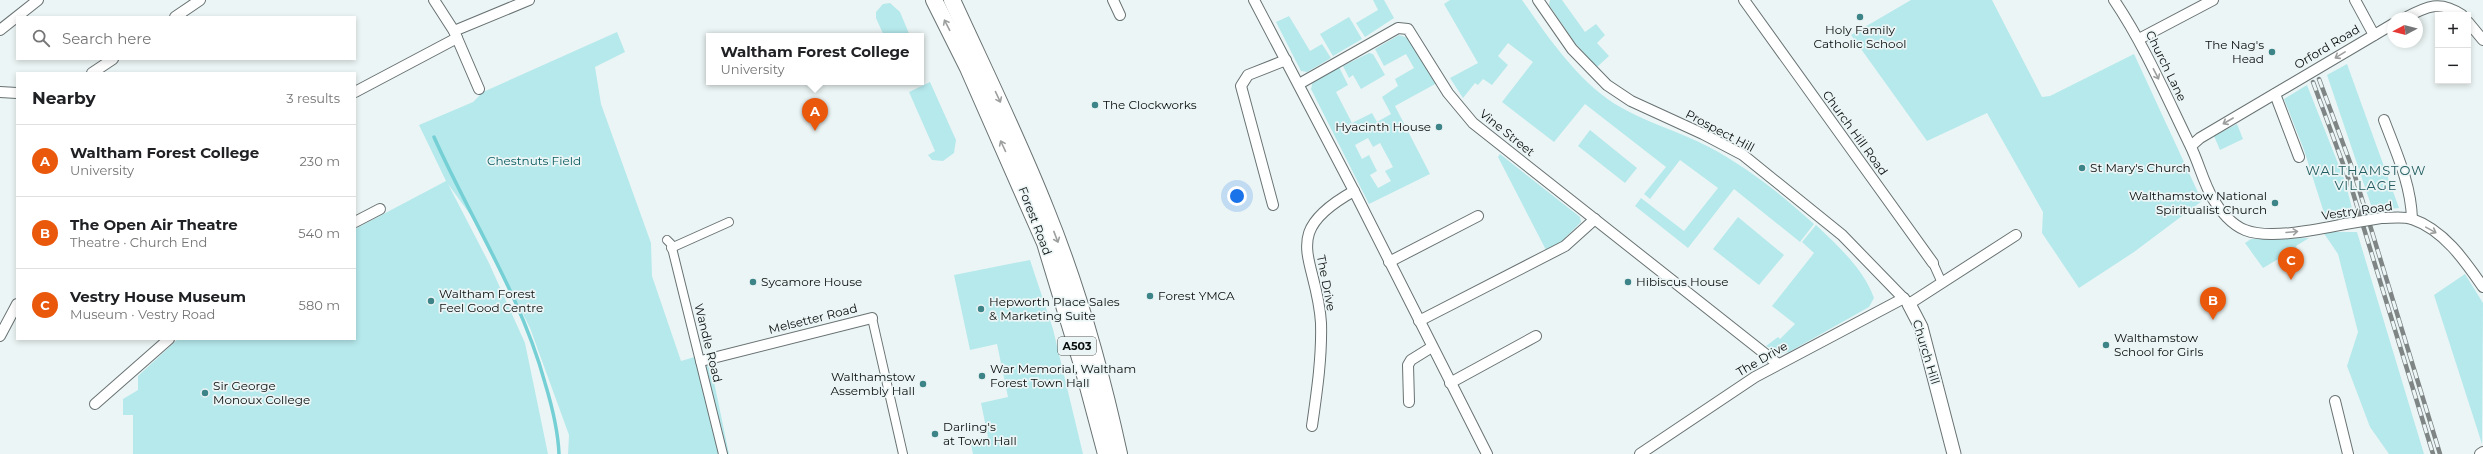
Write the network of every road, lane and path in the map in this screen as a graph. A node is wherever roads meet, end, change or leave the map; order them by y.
1 (38, 0) edge
2 (200, 0) edge
3 (434, 0) edge
4 (529, 0) edge
5 (934, 0) edge
6 (952, 0) edge
7 (1113, 0) edge
8 (1254, 0) edge
9 (1538, 0) edge
10 (1744, 0) edge
11 (2114, 0) edge
12 (2213, 0) edge
13 (2355, 0) edge
14 (2448, 2) edge
15 (2416, 12) edge
16 (2459, 12) edge
17 (1120, 15) dead end
18 (18, 16) edge
19 (176, 16) edge
20 (16, 17) edge
21 (2471, 26) edge
22 (2387, 27) edge
23 (0, 30) edge
24 (455, 34) junction
25 (2374, 35) junction
26 (2139, 39) junction
27 (2483, 40) edge
28 (112, 60) edge
29 (1286, 60) junction
30 (94, 72) edge
31 (1299, 84) junction
32 (479, 89) dead end
33 (356, 91) edge
34 (0, 92) edge
35 (16, 93) edge
36 (2275, 94) junction
37 (2384, 120) dead end
38 (2191, 146) junction
39 (2299, 157) dead end
40 (1354, 191) junction
41 (1274, 204) dead end
42 (380, 209) dead end
43 (1478, 216) dead end
44 (1595, 219) junction
45 (2412, 219) junction
46 (356, 221) edge
47 (729, 222) dead end
48 (2253, 232) joint
49 (2016, 235) dead end
50 (667, 240) dead end
51 (672, 248) junction
52 (1389, 262) junction
53 (1933, 263) joint
54 (1942, 283) junction
55 (2483, 287) edge
56 (1906, 301) junction
57 (16, 306) edge
58 (872, 318) joint
59 (1419, 321) junction
60 (0, 336) edge
61 (1536, 336) dead end
62 (168, 340) edge
63 (1432, 347) junction
64 (701, 362) junction
65 (1778, 364) junction
66 (1450, 383) junction
67 (2334, 401) dead end
68 (1409, 402) dead end
69 (95, 404) dead end
70 (1312, 426) dead end
71 (903, 451) edge
72 (2483, 452) edge
73 (723, 454) edge
74 (1106, 454) edge
75 (1119, 454) edge
76 (1487, 454) edge
77 (1640, 454) edge
78 (1954, 454) edge
79 (2348, 454) edge
80 (2480, 454) edge

1 - 18 street
2 - 19 street
3 - 24 street
4 - 24 street
74 -> 5 main road, Forest Road / A503
6 -> 75 main road, Forest Road / A503
7 - 17 street
8 - 29 street
9 - 56 street, Prospect Hill
10 - 53 street, Church Hill Road
11 - 26 street, Church Lane
12 - 26 street
13 - 25 street
14 - 15 street
14 - 16 street
20 - 23 street
21 - 27 street
22 - 25 street, Orford Road
24 - 32 street
24 - 33 street
25 -> 36 street, Orford Road
26 -> 38 street, Church Lane
28 - 30 street
29 - 31 street
29 - 41 street
31 - 40 street
31 - 44 street, Vine Street
34 - 35 street
36 -> 38 street, Orford Road
36 - 39 street
37 - 45 street
38 - 48 street, Church Lane
40 - 52 street
40 - 70 street, The Drive
42 - 46 street
43 - 52 street
44 - 59 street
44 - 65 street, Vine Street
48 -> 45 street, Vestry Road, bridge
45 -> 55 street, Vestry Road
47 - 51 street
49 - 54 street, Church Hill
50 - 51 street, Wandle Road
51 - 64 street, Wandle Road
52 - 59 street
53 - 54 street, Church Hill Road
54 - 56 street, Church Hill
56 - 65 street, The Drive
56 - 78 street, Church Hill
57 - 60 street
58 - 64 street, Melsetter Road
58 - 71 street, Melsetter Road
59 - 63 street
61 - 66 street
62 - 69 street
63 - 66 street
63 - 68 street
64 - 73 street, Wandle Road
65 - 77 street, The Drive
66 - 76 street
67 - 79 street
72 - 80 street

